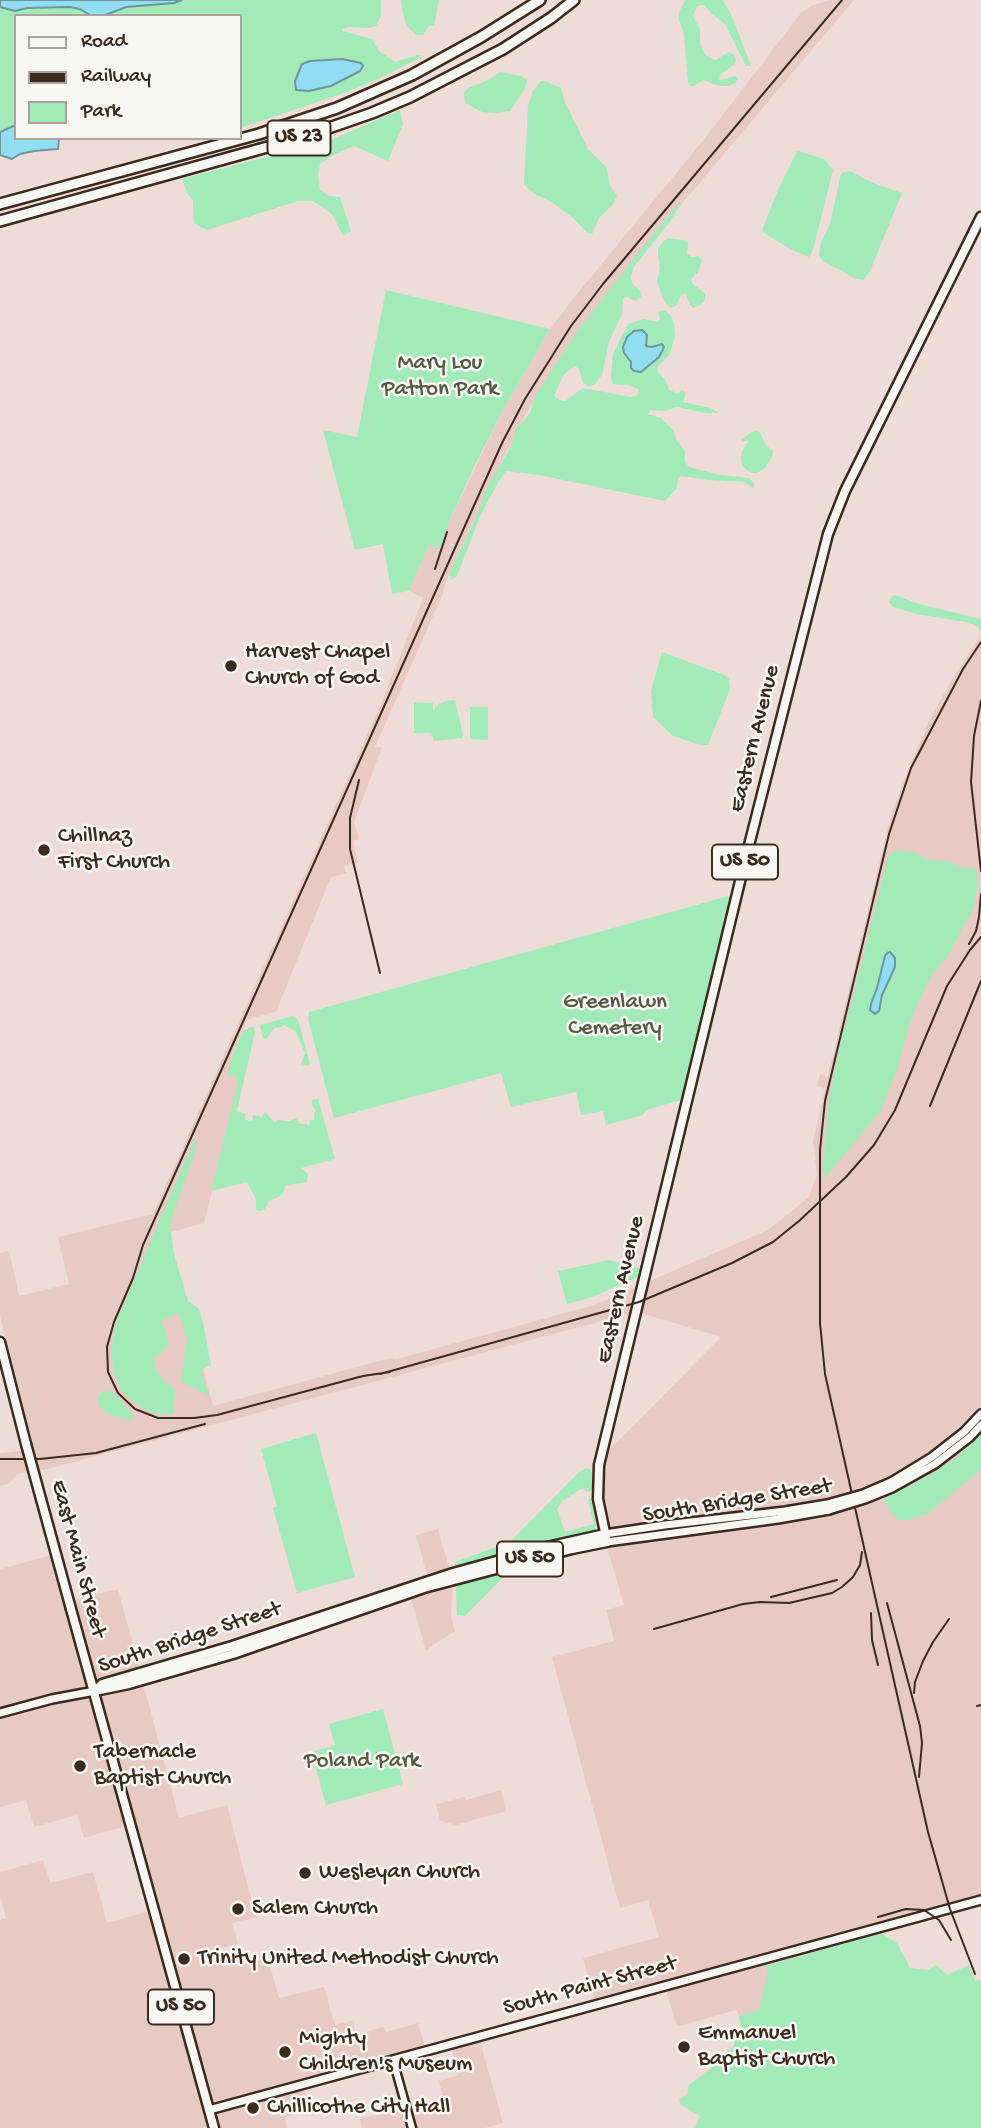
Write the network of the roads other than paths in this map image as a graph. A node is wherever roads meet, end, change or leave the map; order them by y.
1 (540, 0) edge
2 (574, 0) edge
3 (242, 139) edge
4 (237, 140) edge
5 (0, 204) edge
6 (981, 217) edge
7 (0, 221) edge
8 (0, 1342) edge
9 (981, 1414) edge
10 (981, 1425) edge
11 (892, 1485) junction
12 (606, 1538) junction
13 (95, 1691) junction
14 (0, 1713) edge
15 (981, 1900) edge
16 (393, 2060) junction
17 (209, 2110) junction
18 (214, 2128) edge
19 (412, 2128) edge

1 - 3 highway, US 23
2 - 7 highway, US 23
4 - 5 highway, US 23
6 - 12 main road, Eastern Avenue / US 50
8 - 13 main road, East Main Street, bridge
9 - 11 main road, South Bridge Street
10 - 11 main road, South Bridge Street
11 - 12 main road, South Bridge Street, bridge
12 - 13 main road, South Bridge Street / US 50
13 - 14 main road
13 - 17 main road, East Main Street / US 50
15 - 16 main road, South Paint Street
16 - 17 main road, South Paint Street
16 - 19 street
17 - 18 main road, US 50

